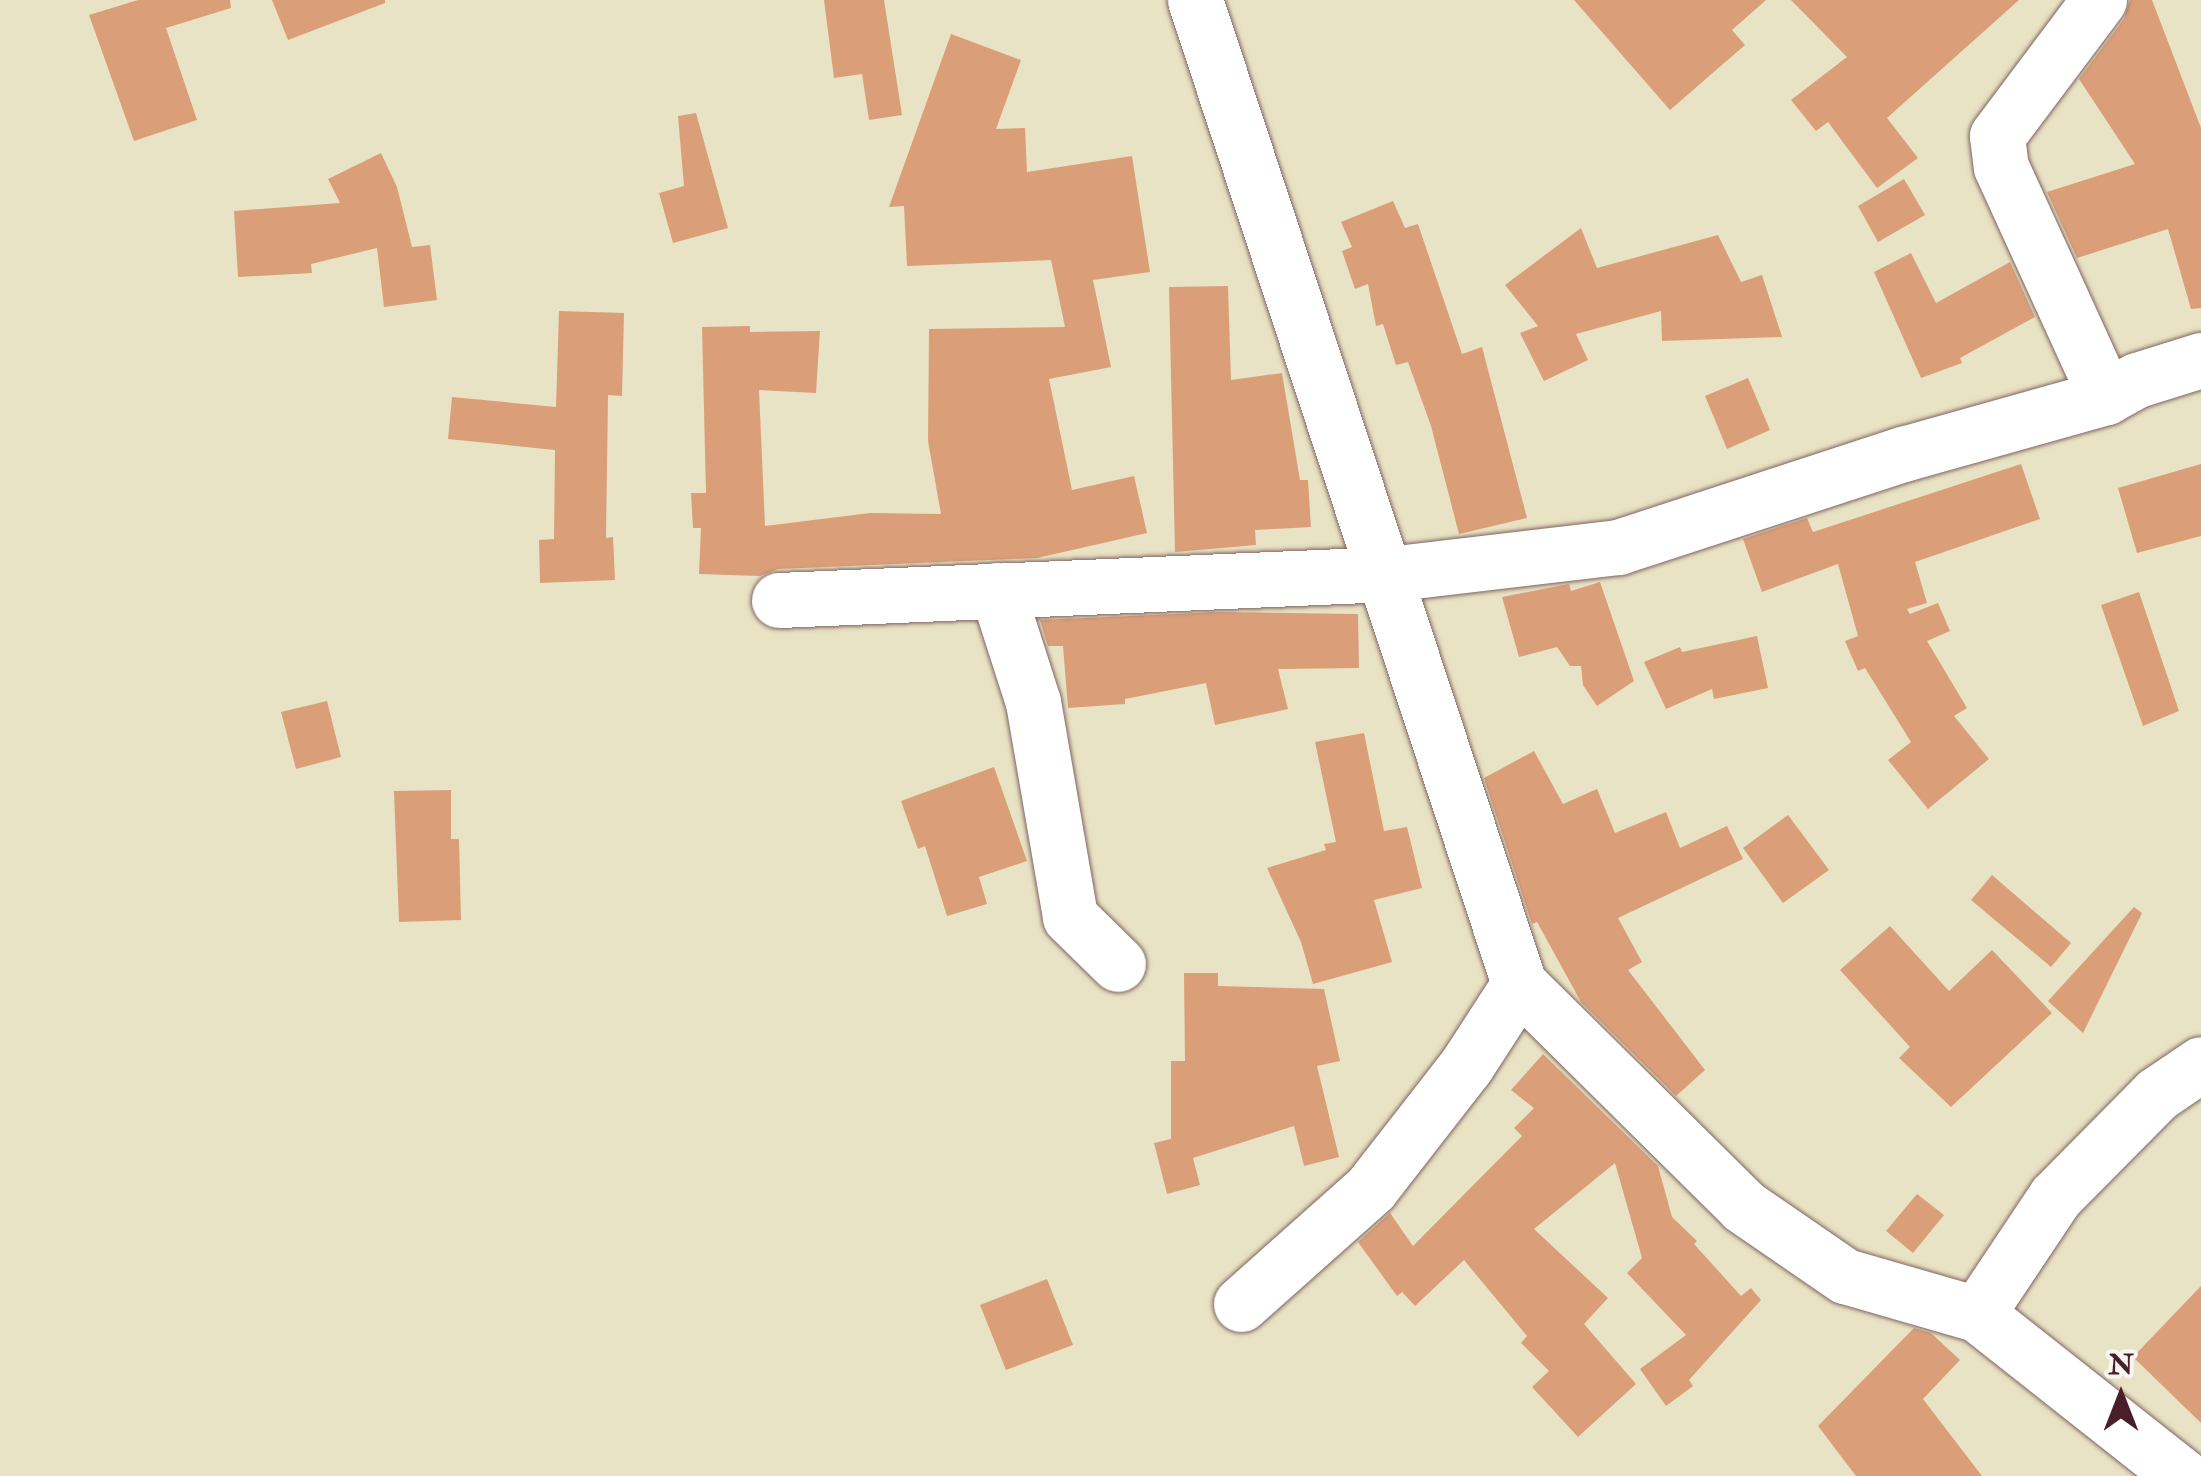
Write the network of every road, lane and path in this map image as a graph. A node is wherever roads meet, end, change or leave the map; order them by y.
1 (1196, 0) edge
2 (2099, 0) edge
3 (2201, 360) edge
4 (2106, 396) junction
5 (1388, 574) junction
6 (997, 590) junction
7 (779, 600) dead end
8 (1118, 964) dead end
9 (1518, 984) junction
10 (2201, 1064) edge
11 (1242, 1304) dead end
12 (1977, 1314) junction
13 (2182, 1476) edge

1 - 5 street
2 - 4 street
3 - 4 street
4 - 5 street
5 - 6 street
5 - 9 street
6 - 7 street
6 - 8 street
9 - 11 street
9 - 12 street
10 - 12 street
12 - 13 street

